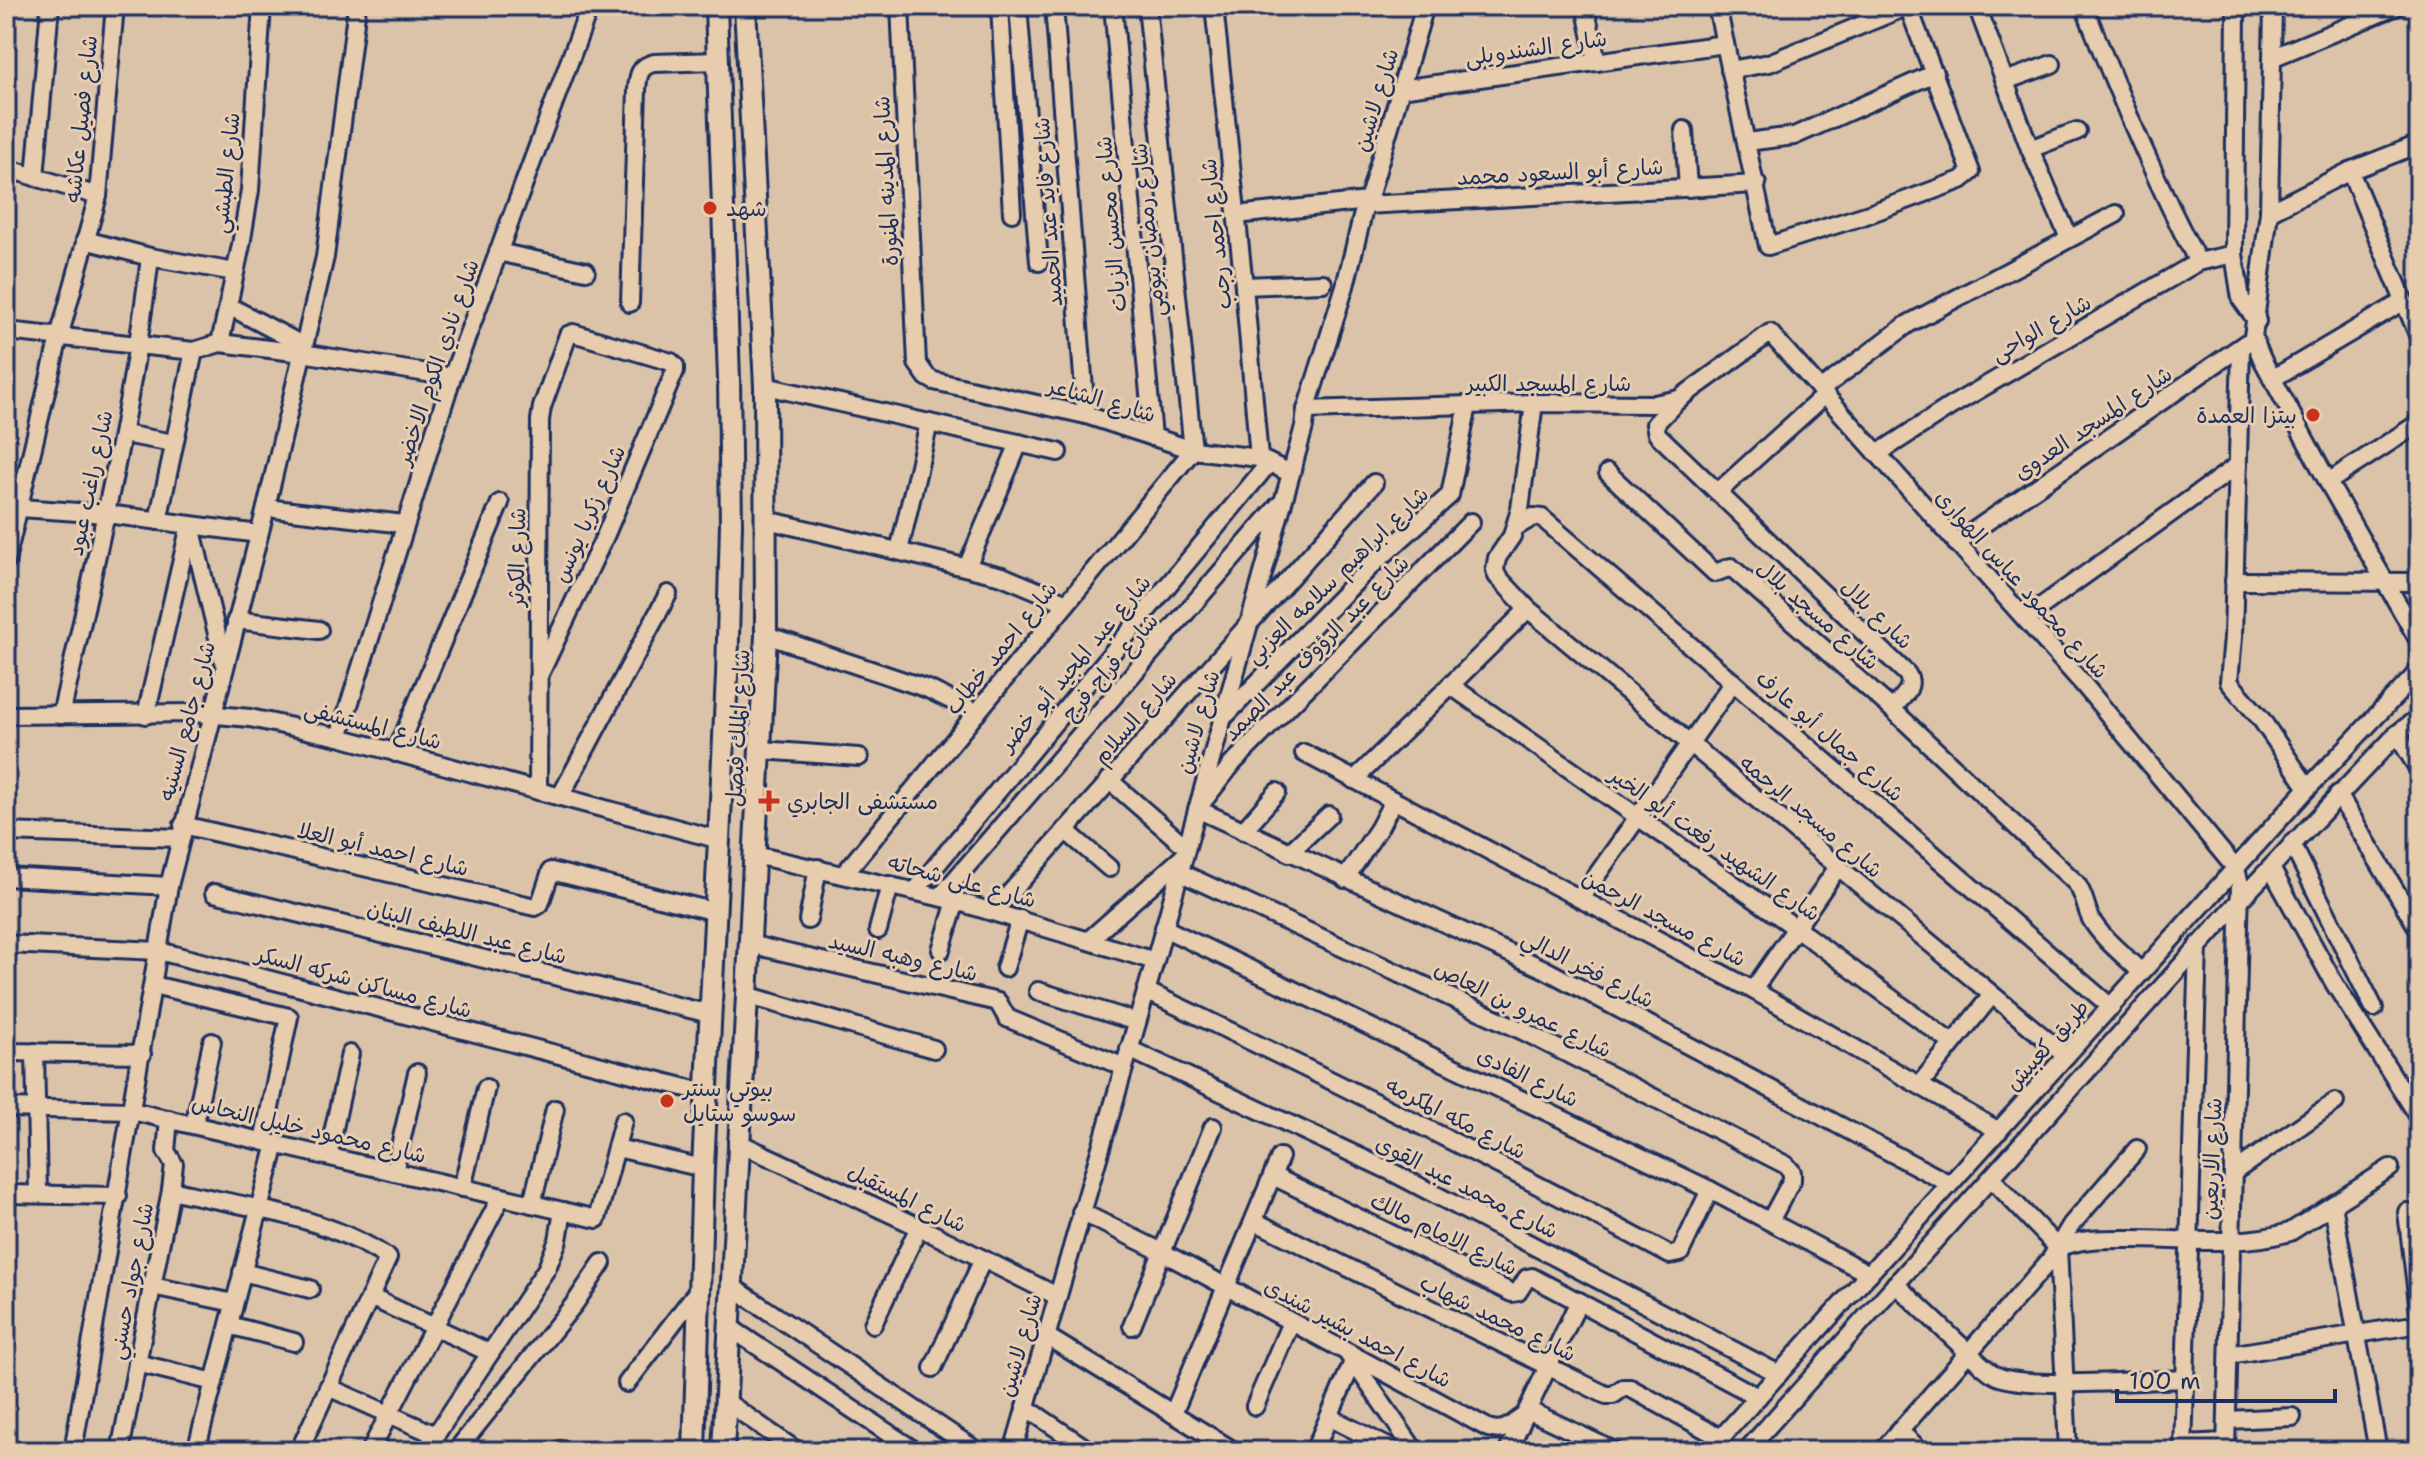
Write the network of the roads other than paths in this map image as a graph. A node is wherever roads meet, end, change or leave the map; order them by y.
1 (50, 6) edge
2 (115, 6) edge
3 (262, 6) edge
4 (357, 6) edge
5 (590, 6) edge
6 (716, 6) edge
7 (745, 6) edge
8 (900, 6) edge
9 (1000, 6) edge
10 (1018, 6) edge
11 (1054, 6) edge
12 (1113, 6) edge
13 (1147, 6) edge
14 (1214, 6) edge
15 (1425, 6) edge
16 (1585, 6) edge
17 (1717, 6) edge
18 (1908, 6) edge
19 (1977, 6) edge
20 (2084, 6) edge
21 (2236, 6) edge
22 (2273, 6) edge
23 (2397, 6) edge
24 (1725, 44) junction
25 (2274, 57) junction
26 (718, 61) junction
27 (1597, 62) junction
28 (2052, 64) dead end
29 (1730, 70) junction
30 (1935, 73) junction
31 (2005, 81) junction
32 (1400, 89) junction
33 (1684, 130) dead end
34 (2077, 131) dead end
35 (1747, 142) junction
36 (2419, 144) edge
37 (2030, 149) junction
38 (6, 168) edge
39 (2350, 171) junction
40 (35, 177) junction
41 (1757, 184) junction
42 (1688, 188) junction
43 (98, 196) junction
44 (1367, 203) junction
45 (2269, 212) junction
46 (1012, 213) dead end
47 (2116, 214) dead end
48 (1236, 215) junction
49 (2069, 238) junction
50 (85, 240) junction
51 (498, 252) junction
52 (2234, 254) junction
53 (150, 257) junction
54 (1039, 262) dead end
55 (2198, 262) junction
56 (586, 271) dead end
57 (235, 272) junction
58 (1323, 283) dead end
59 (1244, 286) junction
60 (2404, 301) junction
61 (630, 303) dead end
62 (229, 306) junction
63 (16, 332) dead end
64 (1770, 333) joint
65 (2250, 335) junction
66 (59, 337) junction
67 (2419, 337) edge
68 (220, 343) junction
69 (140, 345) junction
70 (303, 350) junction
71 (194, 351) junction
72 (917, 354) joint
73 (675, 366) joint
74 (452, 377) junction
75 (2272, 379) junction
76 (765, 386) junction
77 (1822, 393) junction
78 (1679, 399) junction
79 (1534, 403) junction
80 (1468, 405) junction
81 (1306, 410) junction
82 (1086, 415) junction
83 (929, 423) junction
84 (2419, 423) edge
85 (123, 434) junction
86 (1153, 437) junction
87 (174, 443) junction
88 (1019, 443) junction
89 (1193, 450) junction
90 (1058, 452) dead end
91 (1877, 454) junction
92 (1264, 461) junction
93 (2238, 465) junction
94 (1290, 473) junction
95 (1608, 473) dead end
96 (2328, 482) junction
97 (1374, 483) dead end
98 (1718, 492) junction
99 (1281, 502) junction
100 (500, 503) dead end
101 (13, 507) edge
102 (266, 508) junction
103 (107, 514) junction
104 (767, 520) junction
105 (158, 521) junction
106 (1471, 522) dead end
107 (404, 524) junction
108 (190, 525) junction
109 (1516, 527) junction
110 (259, 534) junction
111 (1956, 543) junction
112 (899, 551) junction
113 (6, 561) edge
114 (967, 567) junction
115 (2384, 580) junction
116 (2234, 581) junction
117 (2419, 582) edge
118 (668, 594) dead end
119 (1067, 603) junction
120 (1528, 609) junction
121 (2025, 618) junction
122 (236, 620) junction
123 (1250, 620) junction
124 (319, 630) dead end
125 (766, 635) junction
126 (2419, 641) edge
127 (224, 667) junction
128 (2419, 671) edge
129 (538, 678) junction
130 (1733, 682) junction
131 (1450, 685) junction
132 (1892, 709) junction
133 (977, 713) junction
134 (212, 714) junction
135 (6, 715) edge
136 (61, 715) junction
137 (146, 715) junction
138 (2419, 717) edge
139 (1222, 718) junction
140 (725, 721) junction
141 (763, 723) junction
142 (2397, 734) junction
143 (339, 737) junction
144 (1690, 743) junction
145 (761, 750) junction
146 (396, 753) junction
147 (1304, 753) dead end
148 (859, 757) dead end
149 (2419, 770) edge
150 (1109, 780) junction
151 (1354, 780) junction
152 (2308, 788) junction
153 (538, 791) junction
154 (1277, 792) dead end
155 (2338, 794) junction
156 (560, 797) junction
157 (1393, 801) junction
158 (1197, 809) junction
159 (1329, 815) dead end
160 (1638, 817) junction
161 (1065, 830) junction
162 (182, 831) junction
163 (1243, 831) junction
164 (6, 832) edge
165 (720, 840) junction
166 (2292, 844) junction
167 (1289, 853) junction
168 (755, 855) junction
169 (1183, 858) junction
170 (1838, 867) junction
171 (818, 868) junction
172 (1109, 868) dead end
173 (2271, 868) junction
174 (2236, 869) junction
175 (844, 874) junction
176 (6, 877) edge
177 (1345, 879) junction
178 (890, 885) junction
179 (169, 886) junction
180 (915, 891) junction
181 (214, 893) dead end
182 (948, 899) junction
183 (1580, 899) junction
184 (2241, 899) junction
185 (994, 911) junction
186 (2197, 911) junction
187 (716, 912) junction
188 (1020, 919) junction
189 (808, 920) dead end
190 (1164, 928) junction
191 (1796, 928) junction
192 (878, 930) dead end
193 (2419, 930) edge
194 (1090, 939) junction
195 (6, 944) edge
196 (749, 944) junction
197 (2198, 948) junction
198 (941, 950) dead end
199 (159, 951) junction
200 (1155, 961) junction
201 (1005, 968) dead end
202 (2141, 972) junction
203 (153, 985) junction
204 (1753, 990) junction
205 (1038, 991) dead end
206 (1146, 991) junction
207 (746, 995) junction
208 (1992, 995) junction
209 (2111, 1007) junction
210 (2374, 1008) dead end
211 (710, 1014) junction
212 (1137, 1022) junction
213 (212, 1042) dead end
214 (1952, 1043) junction
215 (934, 1049) dead end
216 (1129, 1049) junction
217 (6, 1052) edge
218 (35, 1052) junction
219 (142, 1054) junction
220 (350, 1054) dead end
221 (2066, 1056) junction
222 (1124, 1067) junction
223 (417, 1073) dead end
224 (1920, 1084) junction
225 (486, 1088) dead end
226 (706, 1093) junction
227 (2335, 1102) dead end
228 (6, 1108) edge
229 (36, 1109) junction
230 (555, 1109) dead end
231 (132, 1111) junction
232 (2419, 1117) edge
233 (169, 1119) junction
234 (623, 1121) dead end
235 (194, 1125) junction
236 (1213, 1127) dead end
237 (1999, 1131) junction
238 (737, 1142) junction
239 (269, 1143) junction
240 (617, 1148) junction
241 (2137, 1149) dead end
242 (328, 1156) junction
243 (1280, 1157) dead end
244 (703, 1168) junction
245 (2390, 1168) dead end
246 (394, 1172) junction
247 (2234, 1172) junction
248 (1273, 1176) junction
249 (1991, 1178) junction
250 (1950, 1184) junction
251 (462, 1188) junction
252 (171, 1190) junction
253 (1710, 1190) junction
254 (6, 1194) edge
255 (38, 1194) junction
256 (118, 1196) junction
257 (501, 1197) junction
258 (532, 1204) junction
259 (2333, 1205) junction
260 (258, 1210) junction
261 (563, 1211) junction
262 (1081, 1212) junction
263 (2407, 1212) dead end
264 (1254, 1221) junction
265 (1770, 1221) junction
266 (919, 1227) junction
267 (2188, 1239) junction
268 (2232, 1241) junction
269 (2058, 1248) junction
270 (1162, 1252) junction
271 (983, 1259) junction
272 (602, 1263) dead end
273 (242, 1272) junction
274 (1869, 1274) junction
275 (1895, 1284) junction
276 (152, 1286) junction
277 (731, 1286) junction
278 (1226, 1287) junction
279 (310, 1289) dead end
280 (699, 1289) junction
281 (1057, 1296) junction
282 (370, 1297) junction
283 (1579, 1301) junction
284 (234, 1303) junction
285 (2419, 1311) edge
286 (1291, 1322) junction
287 (873, 1324) dead end
288 (2419, 1324) edge
289 (229, 1325) junction
290 (1132, 1326) dead end
291 (436, 1327) junction
292 (729, 1327) junction
293 (2356, 1334) junction
294 (1046, 1336) junction
295 (294, 1342) dead end
296 (490, 1353) junction
297 (1969, 1353) junction
298 (2229, 1355) junction
299 (1350, 1357) junction
300 (137, 1363) junction
301 (1547, 1367) junction
302 (933, 1368) dead end
303 (1779, 1374) junction
304 (2185, 1379) junction
305 (214, 1382) junction
306 (2065, 1382) junction
307 (627, 1383) dead end
308 (328, 1387) junction
309 (1758, 1397) junction
310 (725, 1401) junction
311 (1255, 1406) dead end
312 (1025, 1407) junction
313 (1173, 1414) junction
314 (389, 1415) junction
315 (1524, 1415) junction
316 (1329, 1417) junction
317 (2292, 1417) dead end
318 (2227, 1420) junction
319 (1899, 1431) junction
320 (436, 1435) junction
321 (1721, 1438) junction
322 (2183, 1447) edge
323 (2226, 1447) edge
324 (73, 1451) edge
325 (120, 1451) edge
326 (196, 1451) edge
327 (299, 1451) edge
328 (370, 1451) edge
329 (425, 1451) edge
330 (456, 1451) edge
331 (694, 1451) edge
332 (723, 1451) edge
333 (797, 1451) edge
334 (915, 1451) edge
335 (977, 1451) edge
336 (1013, 1451) edge
337 (1090, 1451) edge
338 (1234, 1451) edge
339 (1314, 1451) edge
340 (1396, 1451) edge
341 (1415, 1451) edge
342 (1508, 1451) edge
343 (1614, 1451) edge
344 (1709, 1451) edge
345 (1746, 1451) edge
346 (1882, 1451) edge
347 (1921, 1451) edge
348 (2068, 1451) edge
349 (2378, 1451) edge

1 - 40 street
2 - 43 street, شارع فصيل عكاشه
3 - 57 street, شارع الطبشي
4 - 70 street, شارع جامع السنيه
5 - 51 street, شارع نادي الكوم الاخضر
6 - 26 main road, شارع الملك فيصل
7 - 76 main road, شارع الملك فيصل
8 - 72 street, شارع المدينه المنورة
9 - 46 street
10 - 54 street
11 - 82 street, شارع فايد عبد الحميد
12 - 86 street, شارع محسن الزيات
13 - 89 street, شارع رمضان بيومي
14 - 48 street, شارع احمد رجب
15 - 32 street, شارع لاشين
16 - 27 street
17 - 24 street
18 - 29 street
18 - 30 street
19 - 31 street
20 - 55 street
21 - 52 street
22 - 25 street
23 - 25 street
24 - 27 street, شارع الشندويلى
24 - 29 street
25 - 45 street
26 - 61 street
26 - 140 main road, شارع الملك فيصل
27 - 32 street, شارع الشندويلى
28 - 31 street
29 - 35 street
30 - 35 street
30 - 41 street
31 - 37 street
32 - 44 street, شارع لاشين
33 - 42 street
34 - 37 street
35 - 41 street
36 - 39 street
37 - 49 street
38 - 40 street
39 - 45 street
39 - 60 street
40 - 43 street
41 - 42 street, شارع أبو السعود محمد
42 - 44 street, شارع أبو السعود محمد
43 - 50 street, شارع فصيل عكاشه
44 - 48 street, شارع أبو السعود محمد
44 - 81 street, شارع لاشين
45 - 65 street
47 - 49 street
48 - 59 street, شارع احمد رجب
49 - 77 street
50 - 53 street
50 - 66 street, شارع فصيل عكاشه
51 - 56 street
51 - 74 street, شارع نادي الكوم الاخضر
52 - 55 street, شارع الواحى
52 - 65 street
53 - 57 street
53 - 69 street, شارع راغب عبود
55 - 91 street, شارع الواحى
57 - 62 street, شارع الطبشي
58 - 59 street
59 - 92 street, شارع احمد رجب
60 - 67 street
60 - 75 street
62 - 68 street, شارع الطبشي
62 - 70 street
63 - 66 street
64 - 77 street, شارع محمود عباس الهوارى
64 - 78 street, شارع المسجد الكبير
65 - 75 street
65 - 93 street
65 - 111 street, شارع المسجد العدوى
66 - 69 street
66 - 101 street, شارع فصيل عكاشه
68 - 70 street
68 - 71 street
69 - 71 street
69 - 85 street, شارع راغب عبود
70 - 74 street
70 - 102 street, شارع جامع السنيه
71 - 87 street
72 - 82 street, شارع الشاعر
73 - 129 street, شارع زكريا يونس
73 - 129 street, شارع الكوثر
74 - 107 street, شارع نادي الكوم الاخضر
75 - 96 street
76 - 83 street
76 - 104 main road, شارع الملك فيصل
77 - 91 street, شارع محمود عباس الهوارى
77 - 98 street
78 - 79 street, شارع المسجد الكبير
78 - 98 street, شارع بلال
79 - 80 street, شارع المسجد الكبير
79 - 109 street
80 - 81 street, شارع المسجد الكبير
80 - 139 street, شارع ابراهيم سلامه العزبي
81 - 94 street, شارع لاشين
82 - 86 street, شارع الشاعر
83 - 88 street
83 - 112 street
84 - 96 street
85 - 87 street
85 - 103 street, شارع راغب عبود
86 - 89 street, شارع الشاعر
87 - 105 street
88 - 90 street
88 - 114 street
89 - 92 street, شارع الشاعر
89 - 119 street, شارع احمد خطاب
91 - 111 street, شارع محمود عباس الهوارى
92 - 94 street, شارع الشاعر
92 - 180 street, شارع عبد المجيد أبو خضر
93 - 116 street
93 - 121 street
94 - 99 street, شارع لاشين
95 - 132 street, شارع مسجد بلال
96 - 115 street
97 - 123 street, شارع السلام
98 - 132 street, شارع بلال
99 - 123 street, شارع لاشين
99 - 182 street, شارع فراج فرج
100 - 146 street
101 - 103 street
101 - 113 street, شارع فصيل عكاشه
102 - 107 street
102 - 110 street, شارع جامع السنيه
103 - 105 street
103 - 136 street, شارع راغب عبود
104 - 112 street
104 - 125 main road, شارع الملك فيصل
105 - 108 street
106 - 158 street, شارع عبد الرؤوف عبد الصمد
107 - 143 street, شارع نادي الكوم الاخضر
108 - 110 street
108 - 127 street
108 - 137 street
109 - 120 street, شارع مسجد الرحمه
109 - 130 street, شارع جمال أبو عارف
110 - 122 street, شارع جامع السنيه
111 - 121 street, شارع محمود عباس الهوارى
112 - 114 street
114 - 119 street
115 - 116 street
115 - 117 street
115 - 126 street
116 - 152 street
118 - 156 street
119 - 133 street, شارع احمد خطاب
120 - 131 street
120 - 144 street, شارع مسجد الرحمه
121 - 174 street, شارع محمود عباس الهوارى
122 - 124 street
122 - 127 street, شارع جامع السنيه
123 - 139 street, شارع لاشين
123 - 150 street, شارع السلام
125 - 133 street
125 - 141 main road, شارع الملك فيصل
127 - 134 street, شارع جامع السنيه
128 - 152 street, طريق كعبيش
129 - 153 street, شارع الكوثر
130 - 144 street
130 - 209 street, شارع جمال أبو عارف
131 - 151 street
131 - 160 street, شارع الشهيد رفعت أبو الخير
132 - 202 street
133 - 175 street, شارع احمد خطاب
134 - 137 street, شارع المستشفى
134 - 143 street, شارع المستشفى
134 - 162 street, شارع جامع السنيه
135 - 136 street, شارع المستشفى
136 - 137 street, شارع المستشفى
138 - 142 street
139 - 158 street, شارع لاشين
140 - 141 main road
140 - 165 main road, شارع الملك فيصل
141 - 145 main road, شارع الملك فيصل
142 - 149 street
142 - 155 street
143 - 146 street, شارع المستشفى
144 - 160 street
144 - 170 street, شارع مسجد الرحمه
145 - 148 street
145 - 168 main road, شارع الملك فيصل
146 - 153 street, شارع المستشفى
147 - 151 street, شارع مسجد الرحمن
150 - 161 street, شارع السلام
150 - 169 street
151 - 157 street, شارع مسجد الرحمن
152 - 174 street, طريق كعبيش
153 - 156 street, شارع المستشفى
154 - 163 street
155 - 166 street
155 - 193 street
156 - 165 street, شارع المستشفى
157 - 177 street
157 - 183 street, شارع مسجد الرحمن
158 - 163 street, شارع فخر الدالي
158 - 169 street, شارع لاشين
159 - 167 street
160 - 183 street
160 - 191 street, شارع الشهيد رفعت أبو الخير
161 - 172 street
161 - 185 street, شارع السلام
162 - 164 street
162 - 179 street, شارع جامع السنيه
162 - 187 street, شارع احمد أبو العلا
163 - 167 street, شارع فخر الدالي
165 - 187 main road, شارع الملك فيصل
166 - 173 street
166 - 210 street
167 - 177 street, شارع فخر الدالي
168 - 171 street, شارع على شحاته
168 - 196 main road, شارع الملك فيصل
169 - 190 street, شارع لاشين
169 - 194 street
169 - 265 street, شارع عمرو بن العاص
170 - 191 street
170 - 208 street, شارع مسجد الرحمه
171 - 175 street, شارع على شحاته
171 - 189 street
173 - 184 street
173 - 232 street
174 - 184 street, شارع الاربعين
174 - 186 street, طريق كعبيش
175 - 178 street, شارع على شحاته
176 - 179 street
177 - 250 street, شارع فخر الدالي
178 - 180 street, شارع على شحاته
178 - 192 street
179 - 199 street, شارع جامع السنيه
180 - 182 street, شارع على شحاته
181 - 211 street, شارع عبد اللطيف البنان
182 - 185 street, شارع على شحاته
182 - 198 street
183 - 204 street, شارع مسجد الرحمن
184 - 197 street
184 - 247 street, شارع الاربعين
185 - 188 street, شارع على شحاته
186 - 197 street, شارع الاربعين
186 - 202 street, طريق كعبيش
187 - 211 main road, شارع الملك فيصل
188 - 194 street, شارع على شحاته
188 - 201 street
190 - 200 street, شارع لاشين
190 - 253 street, شارع الفادى
191 - 204 street
191 - 214 street, شارع الشهيد رفعت أبو الخير
194 - 200 street, شارع على شحاته
195 - 199 street, شارع مساكن شركه السكر
196 - 207 main road, شارع الملك فيصل
196 - 222 street, شارع وهبه السيد
197 - 249 street
197 - 267 street, شارع الاربعين
199 - 203 street, شارع جامع السنيه
199 - 226 street, شارع مساكن شركه السكر
200 - 206 street, شارع لاشين
202 - 209 street, طريق كعبيش
203 - 219 street, شارع جامع السنيه
203 - 239 street
204 - 224 street, شارع مسجد الرحمن
205 - 212 street
206 - 212 street, شارع لاشين
206 - 253 street, شارع مكه المكرمه
207 - 215 street
207 - 238 main road, شارع الملك فيصل
208 - 214 street
208 - 221 street, شارع مسجد الرحمه
209 - 221 street, طريق كعبيش
211 - 226 main road, شارع الملك فيصل
212 - 216 street, شارع لاشين
213 - 235 street
214 - 224 street
216 - 222 street, شارع لاشين
216 - 303 street, شارع محمد عبد القوى
217 - 218 street
218 - 219 street
218 - 229 street
219 - 231 street, شارع جامع السنيه
220 - 242 street
221 - 237 street, طريق كعبيش
222 - 262 street, شارع لاشين
223 - 246 street
224 - 237 street, شارع مسجد الرحمن
225 - 251 street
226 - 244 main road, شارع الملك فيصل
227 - 247 street
228 - 229 street, شارع محمود خليل النحاس
229 - 231 street, شارع محمود خليل النحاس
229 - 255 street
230 - 258 street
231 - 233 street, شارع محمود خليل النحاس
231 - 256 street, شارع جامع السنيه
233 - 235 street, شارع محمود خليل النحاس
233 - 252 street, شارع جواد حسني
234 - 240 street
235 - 239 street, شارع محمود خليل النحاس
236 - 270 street
237 - 250 street, طريق كعبيش
238 - 266 street, شارع المستقبل
238 - 277 main road, شارع الملك فيصل
239 - 242 street, شارع محمود خليل النحاس
239 - 260 street
240 - 244 street
240 - 261 street, شارع محمود خليل النحاس
241 - 269 street
242 - 246 street, شارع محمود خليل النحاس
243 - 248 street
244 - 280 main road, شارع الملك فيصل
245 - 259 street
246 - 251 street, شارع محمود خليل النحاس
247 - 268 street, شارع الاربعين
248 - 264 street
248 - 283 street, شارع الامام مالك
249 - 269 street
249 - 275 street
250 - 274 street, طريق كعبيش
251 - 257 street, شارع محمود خليل النحاس
252 - 260 street
252 - 276 street, شارع جواد حسني
253 - 265 street, شارع الفادى
254 - 255 street
255 - 256 street
256 - 324 street, شارع جامع السنيه
257 - 258 street, شارع محمود خليل النحاس
257 - 291 street
258 - 261 street, شارع محمود خليل النحاس
259 - 268 street
259 - 293 street
260 - 273 street
260 - 282 street
261 - 296 street
262 - 270 street, شارع احمد بشير شندى
262 - 281 street, شارع لاشين
263 - 285 street
264 - 278 street
264 - 301 street, شارع محمد شهاب
265 - 274 street, شارع الفادى
266 - 271 street, شارع المستقبل
266 - 287 street
267 - 268 street
267 - 269 street
267 - 304 street, شارع الاربعين
268 - 298 street, شارع الاربعين
269 - 297 street
269 - 306 street
270 - 278 street, شارع احمد بشير شندى
270 - 290 street
271 - 281 street, شارع المستقبل
271 - 302 street
272 - 330 street
273 - 279 street
273 - 284 street
274 - 303 street, طريق كعبيش
275 - 297 street
275 - 345 street
276 - 284 street
276 - 300 street, شارع جواد حسني
277 - 292 main road, شارع الملك فيصل
277 - 335 street
278 - 286 street, شارع احمد بشير شندى
278 - 313 street
280 - 307 street
280 - 331 main road, شارع الملك فيصل
281 - 294 street, شارع لاشين
282 - 291 street
282 - 308 street
283 - 301 street
283 - 309 street, شارع الامام مالك
284 - 289 street
286 - 299 street, شارع احمد بشير شندى
286 - 311 street
288 - 293 street
289 - 295 street
289 - 305 street
291 - 296 street
291 - 314 street
292 - 310 main road, شارع الملك فيصل
292 - 334 street
293 - 298 street
293 - 349 street
294 - 312 street, شارع لاشين
294 - 313 street
296 - 320 street
297 - 306 street
297 - 319 street
298 - 318 street, شارع الاربعين
299 - 315 street, شارع احمد بشير شندى
299 - 316 street
299 - 341 street
300 - 305 street
300 - 325 street, شارع جواد حسني
301 - 315 street
301 - 321 street, شارع محمد شهاب
303 - 309 street, طريق كعبيش
304 - 306 street
304 - 322 street, شارع الاربعين
305 - 326 street
306 - 348 street
308 - 314 street
308 - 327 street
309 - 321 street, طريق كعبيش
310 - 332 main road, شارع الملك فيصل
310 - 333 street
312 - 336 street, شارع لاشين
312 - 337 street
313 - 338 street
314 - 320 street
314 - 328 street
315 - 342 street
315 - 343 street
316 - 339 street
316 - 340 street
317 - 318 street
318 - 323 street, شارع الاربعين
319 - 346 street
319 - 347 street
320 - 329 street
321 - 344 street, طريق كعبيش
322 - 323 street

